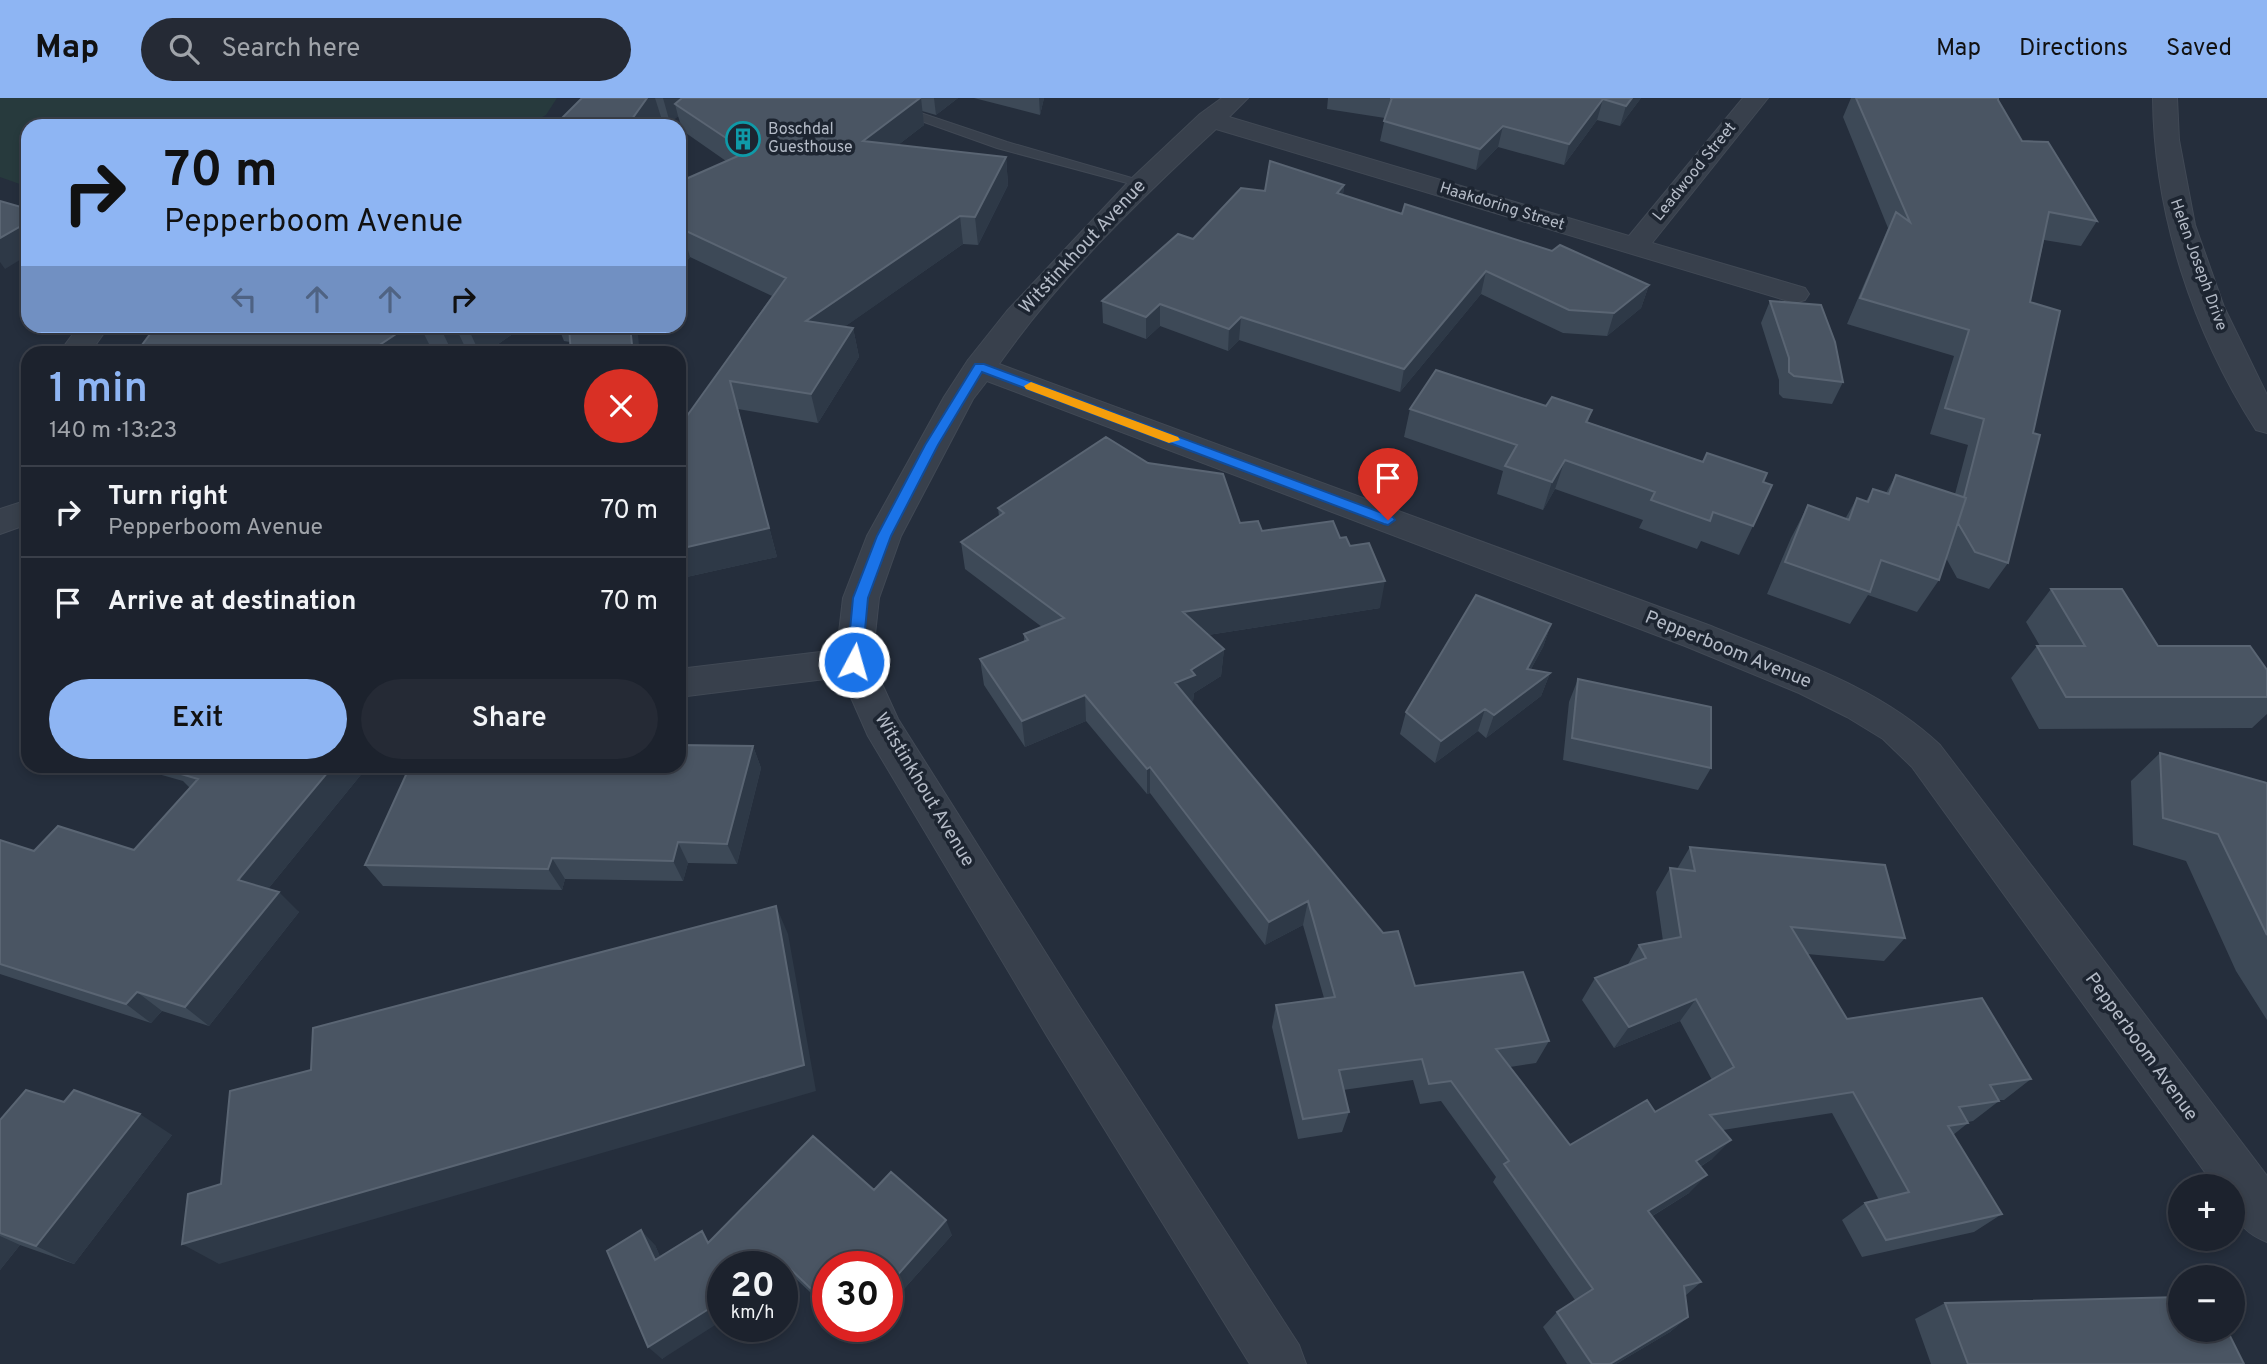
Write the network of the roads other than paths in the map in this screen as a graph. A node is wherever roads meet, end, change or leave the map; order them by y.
1 (864, 98) edge
2 (1756, 98) edge
3 (2165, 98) edge
4 (1222, 109) edge
5 (1142, 183) junction
6 (1635, 246) junction
7 (1795, 294) dead end
8 (979, 367) junction
9 (2267, 423) edge
10 (21, 514) edge
11 (0, 522) edge
12 (854, 662) junction
13 (686, 682) edge
14 (2267, 1217) edge
15 (1280, 1364) edge

1 - 5 lane
2 - 6 street, Leadwood Street
3 - 9 street, Helen Joseph Drive
4 - 5 street, Witstinkhout Avenue
4 - 6 street, Haakdoring Street
5 - 8 street, Witstinkhout Avenue
6 - 7 street, Haakdoring Street
8 - 12 street, Witstinkhout Avenue
8 - 14 street, Pepperboom Avenue
10 - 11 street
12 - 13 street
12 - 15 street, Witstinkhout Avenue

